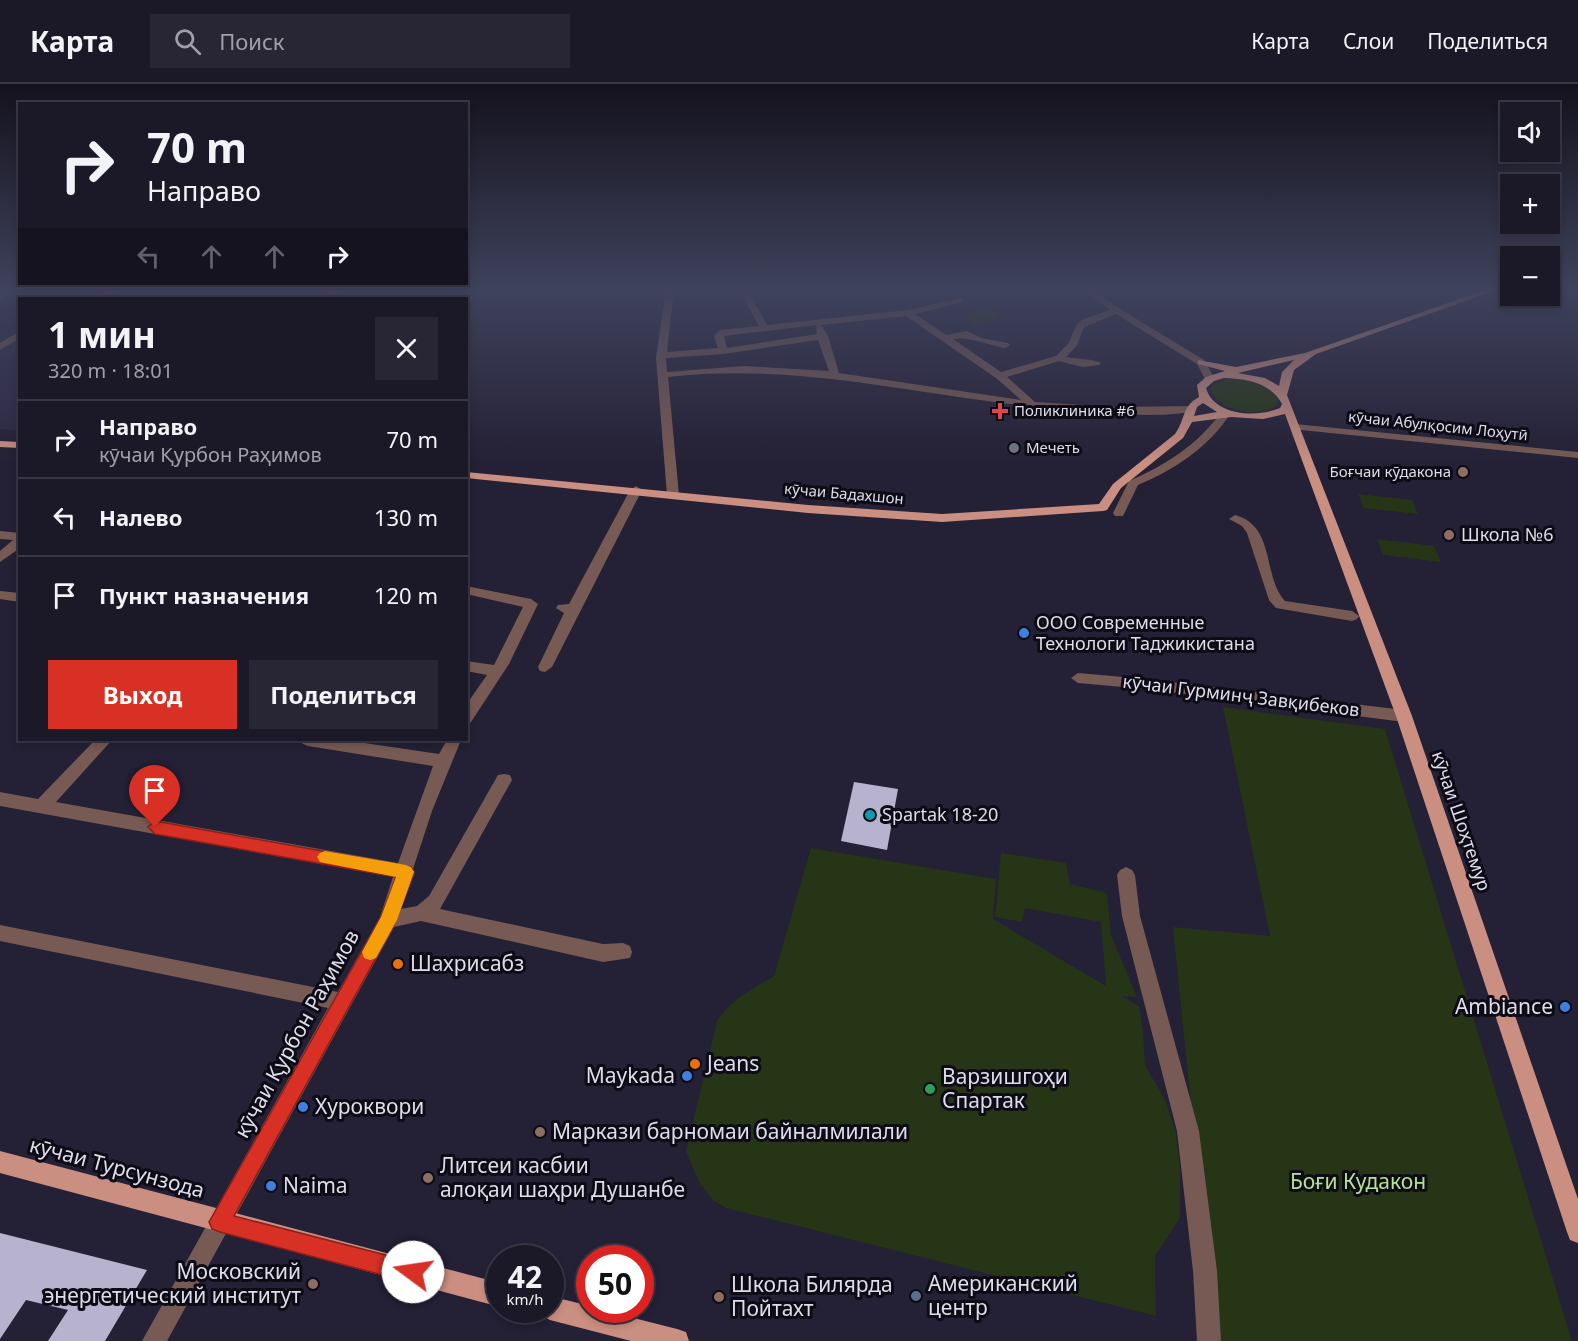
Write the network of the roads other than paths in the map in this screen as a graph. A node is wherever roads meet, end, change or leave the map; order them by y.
1 (662, 347) edge
2 (722, 347) edge
3 (752, 347) edge
4 (827, 347) edge
5 (958, 347) edge
6 (1070, 347) edge
7 (1176, 347) edge
8 (1328, 347) edge
9 (723, 351) junction
10 (1313, 352) junction
11 (661, 355) junction
12 (1059, 358) junction
13 (1201, 362) junction
14 (1096, 363) dead end
15 (1247, 366) junction
16 (663, 375) junction
17 (836, 375) junction
18 (1224, 375) junction
19 (1000, 376) junction
20 (1210, 379) junction
21 (1204, 398) junction
22 (1285, 399) junction
23 (1031, 403) junction
24 (1228, 414) junction
25 (1188, 418) junction
26 (1258, 418) junction
27 (1295, 427) junction
28 (0, 444) edge
29 (18, 445) edge
30 (1578, 455) edge
31 (468, 475) edge
32 (636, 490) junction
33 (673, 495) junction
34 (1119, 513) dead end
35 (1235, 519) dead end
36 (0, 535) edge
37 (18, 544) edge
38 (0, 558) edge
39 (468, 590) edge
40 (0, 595) edge
41 (18, 598) edge
42 (1352, 616) dead end
43 (468, 666) edge
44 (545, 667) dead end
45 (496, 671) junction
46 (1078, 678) dead end
47 (468, 715) edge
48 (1404, 716) junction
49 (103, 741) edge
50 (314, 741) edge
51 (453, 741) edge
52 (443, 761) junction
53 (504, 780) dead end
54 (0, 799) edge
55 (41, 807) junction
56 (406, 872) junction
57 (1126, 875) dead end
58 (421, 913) junction
59 (388, 920) junction
60 (0, 933) edge
61 (623, 952) dead end
62 (343, 1002) junction
63 (0, 1162) edge
64 (220, 1222) junction
65 (1578, 1232) edge
66 (486, 1291) edge
67 (564, 1312) edge
68 (154, 1341) edge
69 (677, 1341) edge
70 (1209, 1341) edge

1 - 11 street
2 - 9 street
3 - 9 street
4 - 17 street
5 - 19 street
6 - 12 street
7 - 13 street
8 - 10 main road
9 - 11 street
10 - 15 main road
10 - 22 main road
11 - 16 street
12 - 14 street
12 - 19 street
13 - 15 main road
13 - 20 street
15 - 18 main road
16 - 17 street
16 - 33 street
17 - 23 street
18 - 20 main road
18 - 22 main road
19 - 23 street
20 - 21 main road
21 - 24 main road
21 - 25 main road, кӯчаи Бадахшон
22 - 26 main road
22 - 27 main road, кӯчаи Шоҳтемур
23 - 25 street
24 - 25 main road
24 - 26 main road
24 - 34 street
25 - 33 main road, кӯчаи Бадахшон
26 - 27 main road
27 - 30 street, кӯчаи Абулқосим Лоҳутӣ
27 - 48 main road, кӯчаи Шоҳтемур
28 - 29 main road
31 - 32 main road, кӯчаи Бадахшон
32 - 33 main road, кӯчаи Бадахшон
32 - 44 street
35 - 42 street
36 - 37 street
37 - 38 street
39 - 45 street
40 - 41 street
43 - 45 street
45 - 47 street
46 - 48 street, кӯчаи Гурминҷ Завқибеков
48 - 65 main road, кӯчаи Шоҳтемур
49 - 55 street
50 - 52 street
51 - 52 street, кӯчаи Қурбон Раҳимов
52 - 56 street, кӯчаи Қурбон Раҳимов
53 - 58 street
54 - 55 street
55 - 56 street
56 - 59 street, кӯчаи Қурбон Раҳимов
57 - 70 street
58 - 59 street
58 - 61 street
59 - 62 street, кӯчаи Қурбон Раҳимов
60 - 62 street
62 - 64 street, кӯчаи Қурбон Раҳимов
63 - 64 main road, кӯчаи Турсунзода
64 - 66 main road, кӯчаи Турсунзода
64 - 68 street, кӯчаи Қурбон Раҳимов
67 - 69 main road

